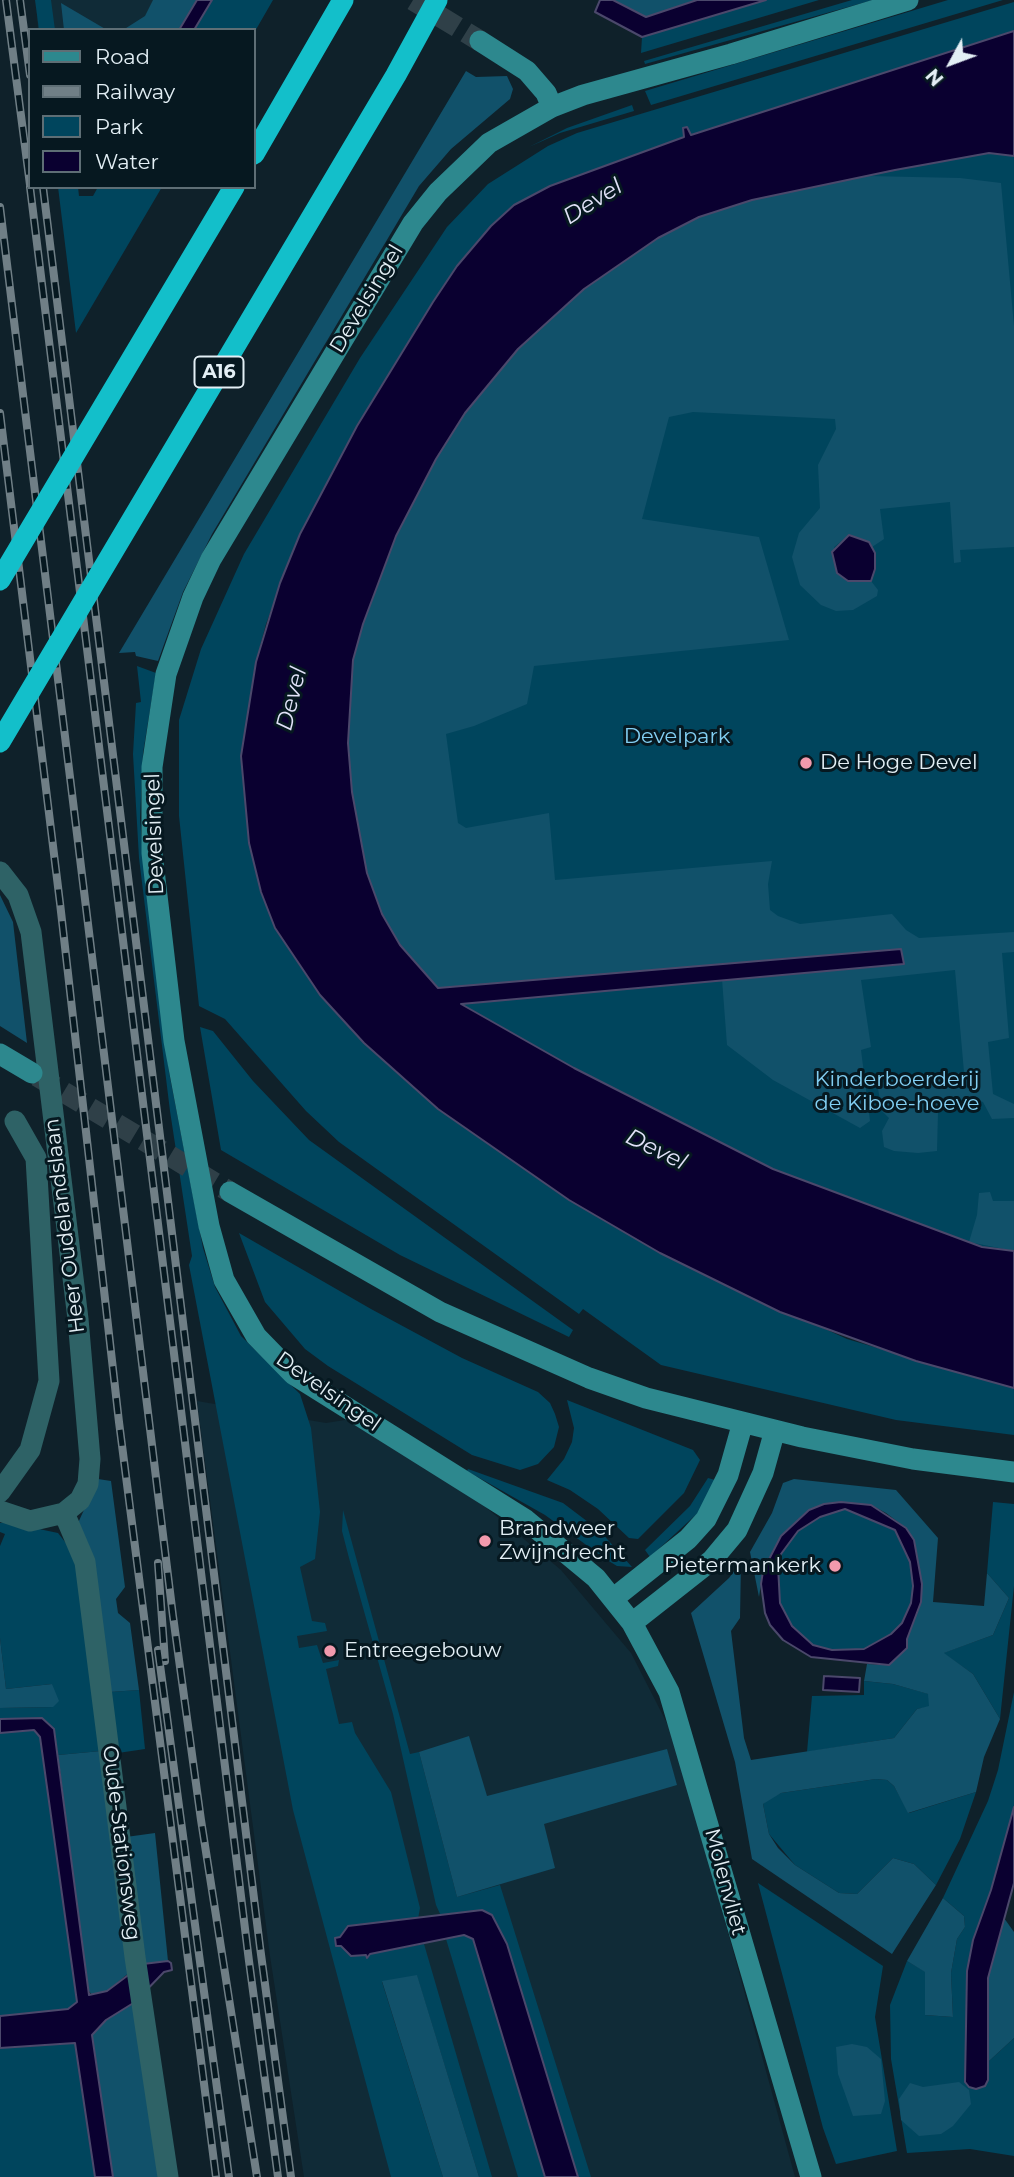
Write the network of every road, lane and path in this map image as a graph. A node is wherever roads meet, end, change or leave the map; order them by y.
1 (343, 0) edge
2 (436, 0) edge
3 (908, 0) edge
4 (480, 41) tunnel mouth
5 (552, 107) junction
6 (256, 151) edge
7 (233, 189) edge
8 (0, 580) edge
9 (0, 742) edge
10 (0, 872) edge
11 (0, 1054) edge
12 (32, 1073) tunnel mouth
13 (15, 1121) dead end
14 (230, 1192) tunnel mouth
15 (743, 1422) junction
16 (775, 1430) junction
17 (1014, 1472) edge
18 (0, 1492) edge
19 (0, 1511) edge
20 (64, 1513) junction
21 (614, 1598) junction
22 (632, 1623) junction
23 (168, 2177) edge
24 (811, 2177) edge

1 - 6 highway
2 - 9 highway, A16, bridge
3 - 5 street, Develsingel
4 - 5 street
5 - 21 street, Develsingel
7 - 8 highway, bridge
10 - 20 street, Heer Oudelandslaan
11 - 12 street
13 - 18 street, Heer Oudelandslaan
14 - 15 street
15 - 16 street
15 - 21 street
16 - 17 street
16 - 22 street
19 - 20 street
20 - 23 street, Oude-Stationsweg
21 - 22 street, Molenvliet
22 - 24 street, Molenvliet

